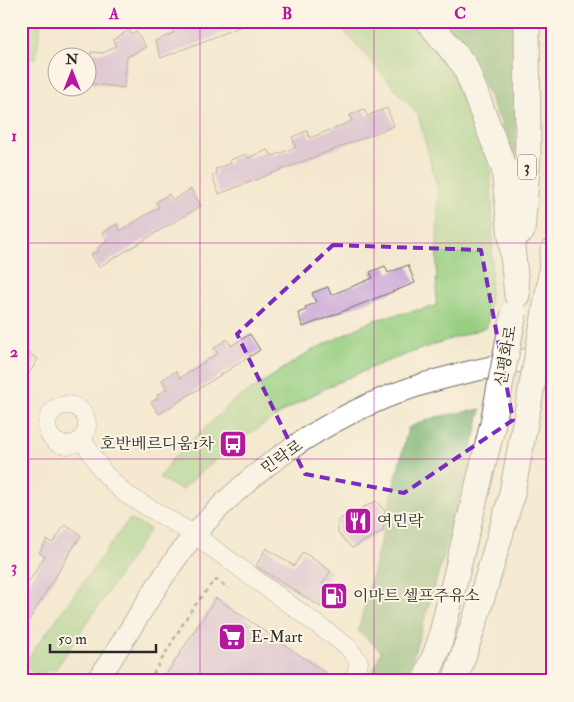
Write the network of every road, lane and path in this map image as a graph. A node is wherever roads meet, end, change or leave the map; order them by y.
1 (428, 21) edge
2 (527, 21) edge
3 (553, 251) edge
4 (515, 304) junction
5 (553, 354) edge
6 (82, 439) dead end
7 (195, 535) junction
8 (229, 589) dead end
9 (97, 681) edge
10 (149, 681) edge
11 (354, 681) edge
12 (424, 681) edge
13 (455, 681) edge

1 - 4 highway
2 - 4 highway, 신평화로 / 3
3 - 13 highway, 신평화로, bridge
4 - 12 highway, 신평화로 / 3, bridge
5 - 7 main road, 민락로
6 - 7 street
7 - 9 main road, 민락로
7 - 11 street
8 - 10 path

